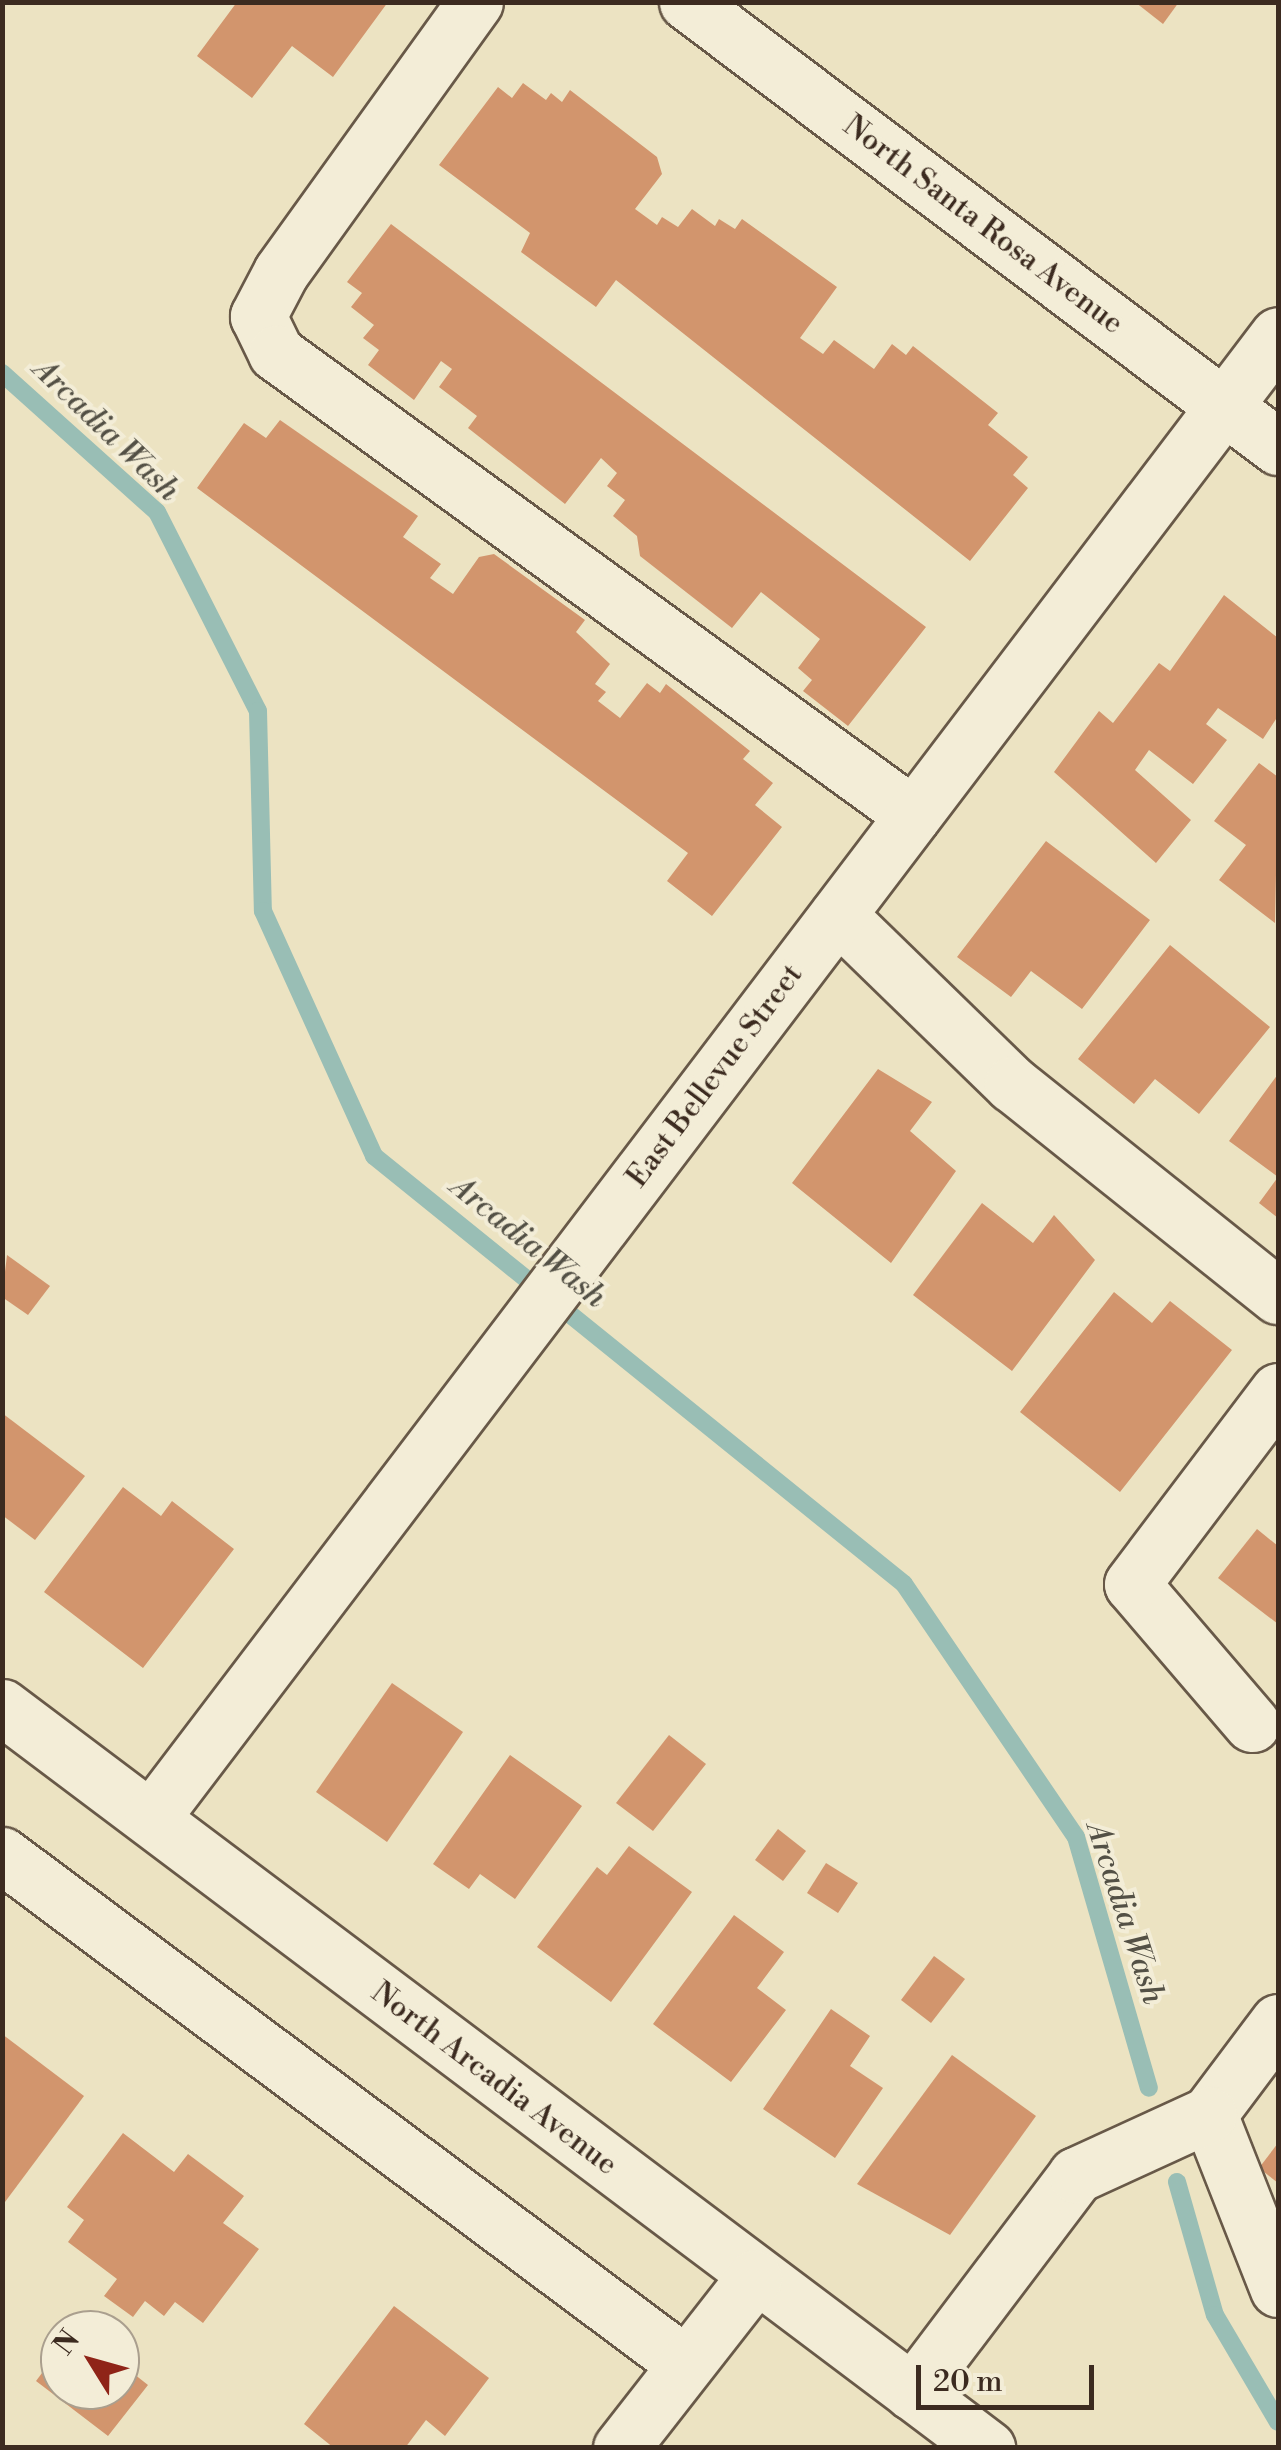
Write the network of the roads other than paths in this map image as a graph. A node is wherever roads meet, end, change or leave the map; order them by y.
1 (475, 2) edge
2 (687, 2) edge
3 (1278, 335) edge
4 (1224, 406) junction
5 (1278, 447) edge
6 (913, 815) junction
7 (838, 915) junction
8 (1278, 1296) edge
9 (1278, 1391) edge
10 (2, 1706) edge
11 (1252, 1724) dead end
12 (152, 1817) junction
13 (2, 1855) edge
14 (1278, 2022) edge
15 (1209, 2114) junction
16 (754, 2278) junction
17 (1278, 2289) edge
18 (684, 2363) junction
19 (912, 2392) junction
20 (621, 2448) edge
21 (988, 2448) edge

1 - 6 street
2 - 4 street, North Santa Rosa Avenue
3 - 4 street, East Bellevue Street
4 - 5 street, North Santa Rosa Avenue
4 - 6 street, East Bellevue Street
6 - 7 street, East Bellevue Street
7 - 8 street
7 - 12 street, East Bellevue Street
9 - 11 street
10 - 12 street, North Arcadia Avenue
12 - 16 street, North Arcadia Avenue
13 - 18 street
14 - 15 street
15 - 17 street
15 - 19 street
16 - 18 street
16 - 19 street, North Arcadia Avenue
18 - 20 street
19 - 21 street, North Arcadia Avenue

